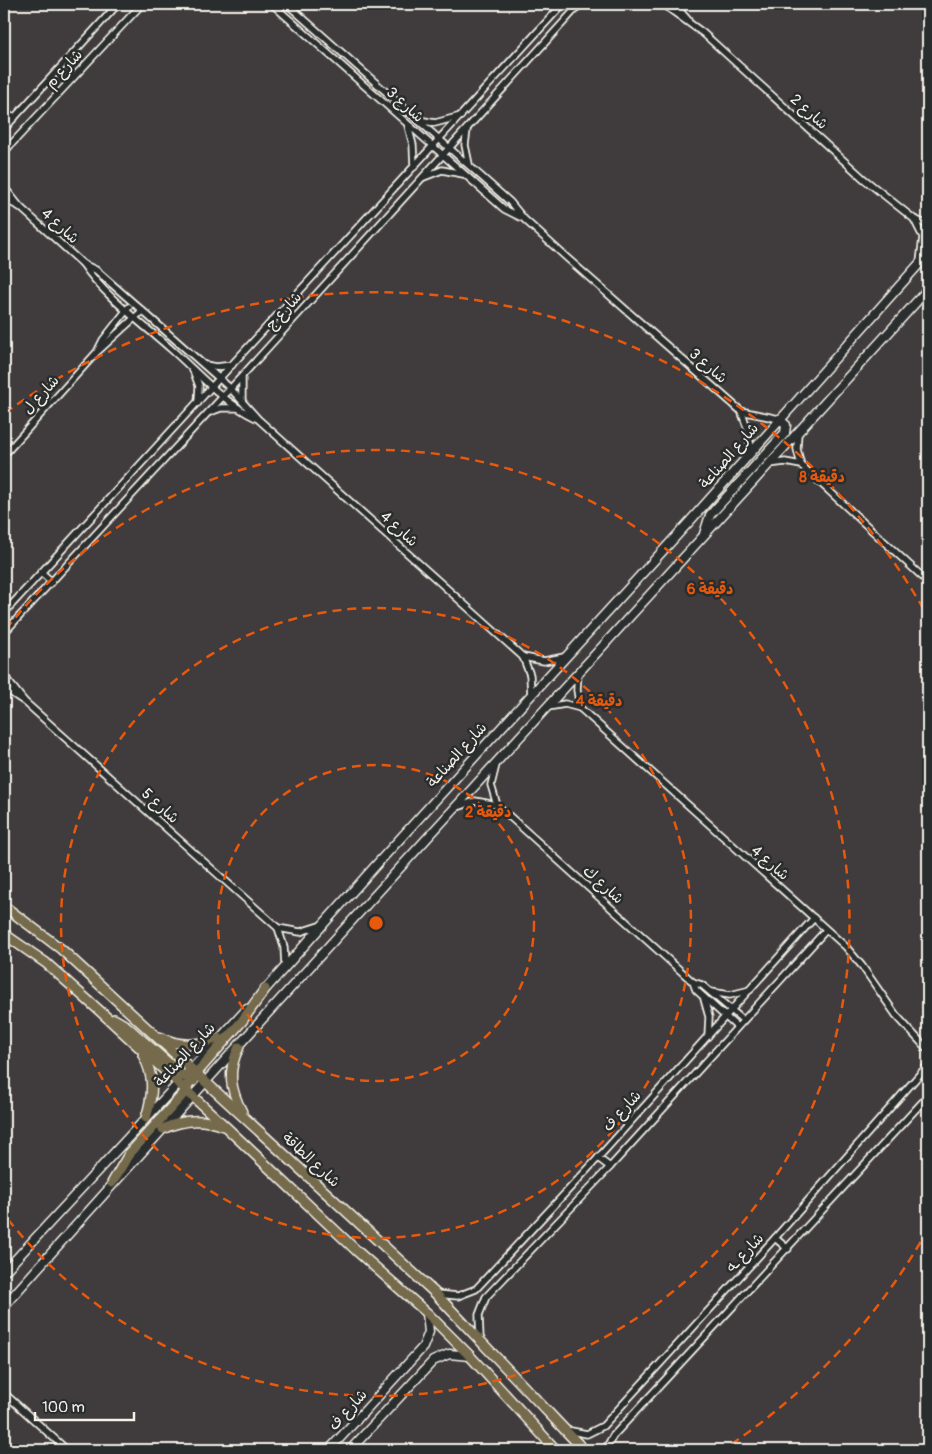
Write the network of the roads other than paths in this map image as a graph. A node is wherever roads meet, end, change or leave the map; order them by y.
1 (118, 4) edge
2 (142, 4) edge
3 (272, 4) edge
4 (287, 4) edge
5 (563, 4) edge
6 (580, 4) edge
7 (663, 4) edge
8 (674, 4) edge
9 (689, 22) junction
10 (4, 116) edge
11 (461, 116) junction
12 (15, 117) junction
13 (417, 119) junction
14 (408, 124) junction
15 (468, 127) junction
16 (4, 130) edge
17 (439, 140) junction
18 (433, 147) junction
19 (449, 148) junction
20 (4, 152) edge
21 (443, 155) junction
22 (470, 166) junction
23 (414, 167) junction
24 (465, 174) junction
25 (420, 180) junction
26 (4, 187) edge
27 (4, 199) edge
28 (20, 207) junction
29 (524, 219) junction
30 (914, 219) junction
31 (928, 225) edge
32 (928, 254) edge
33 (83, 264) junction
34 (919, 265) junction
35 (928, 289) edge
36 (133, 303) junction
37 (127, 310) junction
38 (142, 310) junction
39 (135, 317) junction
40 (97, 352) junction
41 (201, 363) junction
42 (234, 364) junction
43 (192, 368) junction
44 (242, 376) junction
45 (220, 379) junction
46 (213, 387) junction
47 (230, 388) junction
48 (223, 396) junction
49 (242, 400) junction
50 (198, 403) junction
51 (238, 408) junction
52 (741, 411) junction
53 (205, 414) junction
54 (258, 419) junction
55 (779, 419) junction
56 (798, 432) junction
57 (750, 453) junction
58 (4, 455) edge
59 (769, 464) junction
60 (801, 465) junction
61 (106, 505) junction
62 (116, 514) junction
63 (704, 536) junction
64 (42, 572) junction
65 (52, 582) junction
66 (928, 582) edge
67 (4, 613) edge
68 (4, 634) edge
69 (523, 657) junction
70 (564, 658) junction
71 (578, 674) junction
72 (4, 676) edge
73 (4, 688) edge
74 (531, 695) junction
75 (25, 702) junction
76 (548, 706) junction
77 (580, 708) junction
78 (496, 765) junction
79 (497, 805) junction
80 (454, 808) junction
81 (4, 906) edge
82 (814, 918) junction
83 (322, 925) junction
84 (278, 928) junction
85 (826, 930) junction
86 (4, 934) edge
87 (285, 966) junction
88 (693, 982) junction
89 (266, 989) junction
90 (752, 989) junction
91 (708, 991) junction
92 (703, 996) junction
93 (732, 1011) junction
94 (101, 1012) junction
95 (726, 1017) junction
96 (743, 1020) junction
97 (737, 1027) junction
98 (152, 1033) junction
99 (219, 1038) junction
100 (708, 1038) junction
101 (138, 1046) junction
102 (239, 1047) junction
103 (928, 1050) edge
104 (928, 1065) edge
105 (189, 1082) junction
106 (203, 1085) junction
107 (928, 1096) edge
108 (244, 1117) junction
109 (146, 1118) junction
110 (228, 1128) junction
111 (163, 1129) junction
112 (274, 1144) junction
113 (598, 1158) junction
114 (610, 1168) junction
115 (112, 1183) junction
116 (775, 1238) junction
117 (788, 1249) junction
118 (4, 1272) edge
119 (435, 1294) junction
120 (4, 1306) edge
121 (427, 1313) junction
122 (480, 1338) junction
123 (470, 1356) junction
124 (4, 1393) edge
125 (566, 1430) junction
126 (67, 1450) edge
127 (329, 1450) edge
128 (350, 1450) edge
129 (556, 1450) edge
130 (584, 1450) edge
131 (605, 1450) edge

1 - 12 street, شارع م
2 - 20 street, شارع م
3 - 14 street, شارع 3
4 - 13 street, شارع 3
5 - 11 street, شارع ج
6 - 15 street, شارع ج
7 - 9 street, شارع 2
8 - 9 street, شارع 2
9 - 30 street, شارع 2
10 - 12 street
11 - 13 street
11 - 17 street, شارع ج
12 - 16 street, شارع م
13 - 17 street, شارع 3
14 - 18 street, شارع 3
14 - 23 street
15 - 19 street, شارع ج
15 - 22 street
17 - 18 street, شارع ج
17 - 19 street, شارع 3
18 - 21 street, شارع 3
18 - 23 street, شارع ج
19 - 21 street, شارع ج
19 - 22 street, شارع 3
21 - 24 street, شارع 3
21 - 25 street, شارع ج
22 - 29 street, شارع 3
23 - 42 street, شارع ج
24 - 25 street
24 - 29 street, شارع 3
25 - 44 street, شارع ج
26 - 28 street, شارع 4
27 - 28 street, شارع 4
28 - 33 street, شارع 4
29 - 52 street, شارع 3
30 - 31 street, شارع 2
30 - 34 street
32 - 34 street, شارع الصناعة
33 - 36 street, شارع 4
33 - 37 street, شارع 4
34 - 55 street, شارع الصناعة
35 - 56 street, شارع الصناعة
36 - 37 street, شارع ل
36 - 38 street, شارع 4
37 - 39 street, شارع 4
37 - 40 street, شارع ل
38 - 39 street, شارع ل
38 - 41 street, شارع 4
39 - 40 street, شارع ل
39 - 43 street, شارع 4
40 - 58 street, شارع ل
41 - 42 street
41 - 45 street, شارع 4
42 - 45 street, شارع ج
43 - 46 street, شارع 4
43 - 50 street
44 - 47 street, شارع ج
44 - 49 street
45 - 46 street, شارع ج
45 - 47 street, شارع 4
46 - 48 street, شارع 4
46 - 50 street, شارع ج
47 - 48 street, شارع ج
47 - 49 street, شارع 4
48 - 51 street, شارع 4
48 - 53 street, شارع ج
49 - 54 street, شارع 4
50 - 61 street, شارع ج
51 - 53 street
51 - 54 street, شارع 4
52 - 55 street, شارع 3
52 - 57 street, شارع 3
53 - 62 street, شارع ج
54 - 69 street, شارع 4
55 - 57 street, شارع الصناعة
55 - 63 street
56 - 59 street, شارع الصناعة
56 - 60 street
57 - 70 street, شارع الصناعة
59 - 60 street
59 - 63 street, شارع الصناعة
60 - 66 street
61 - 62 street
61 - 64 street, شارع ج
62 - 65 street, شارع ج
63 - 71 street, شارع الصناعة
64 - 65 street
64 - 67 street, شارع ج
65 - 68 street, شارع ج
69 - 70 street
69 - 74 street
70 - 74 street, شارع الصناعة
71 - 76 street, شارع الصناعة
71 - 77 street
72 - 75 street, شارع 5
73 - 75 street, شارع 5
74 - 83 street, شارع الصناعة
75 - 84 street, شارع 5
76 - 77 street
76 - 78 street, شارع الصناعة
77 - 82 street, شارع 4
78 - 79 street
78 - 80 street, شارع الصناعة
79 - 80 street
79 - 88 street, شارع ك
80 - 102 street, شارع الصناعة
81 - 98 main road
82 - 85 street, شارع 4
82 - 90 street, شارع ف
83 - 84 street
83 - 87 street, شارع الصناعة
84 - 87 street
85 - 96 street, شارع ف
85 - 103 street, شارع 4
86 - 94 main road
87 - 89 street, شارع الصناعة
88 - 91 street, شارع ك
88 - 92 street, شارع ك
89 - 99 street, شارع الصناعة
89 - 105 main road
90 - 91 street
90 - 93 street, شارع ف
91 - 93 street, شارع ك
92 - 95 street, شارع ك
92 - 100 street
93 - 95 street, شارع ف
93 - 96 street, شارع ك
94 - 101 main road
94 - 105 main road
95 - 97 street, شارع ك
95 - 100 street, شارع ف
96 - 97 street, شارع ف
97 - 114 street, شارع ف
98 - 99 main road
98 - 105 main road
99 - 105 street, شارع الصناعة
100 - 113 street, شارع ف
101 - 105 main road
101 - 109 main road
102 - 106 street, شارع الصناعة
102 - 108 main road
104 - 116 street, شارع ـه
105 - 106 main road
105 - 106 street, شارع الصناعة
105 - 109 street, شارع الصناعة
105 - 110 main road
105 - 111 street, شارع الصناعة
105 - 115 main road
106 - 108 main road, شارع الطاقة
106 - 112 main road
107 - 117 street, شارع ـه
108 - 112 main road, شارع الطاقة
109 - 118 street, شارع الصناعة
110 - 111 main road
110 - 121 main road
111 - 115 street, شارع الصناعة
112 - 119 main road, شارع الطاقة
113 - 114 street
113 - 119 street, شارع ف
114 - 122 street, شارع ف
115 - 120 street, شارع الصناعة
116 - 117 street
116 - 125 street, شارع ـه
117 - 131 street, شارع ـه
119 - 122 main road, شارع الطاقة
121 - 123 main road
121 - 127 street, شارع ف
122 - 125 main road, شارع الطاقة
123 - 128 street, شارع ف
123 - 129 main road
124 - 126 street
125 - 130 main road, شارع الطاقة

